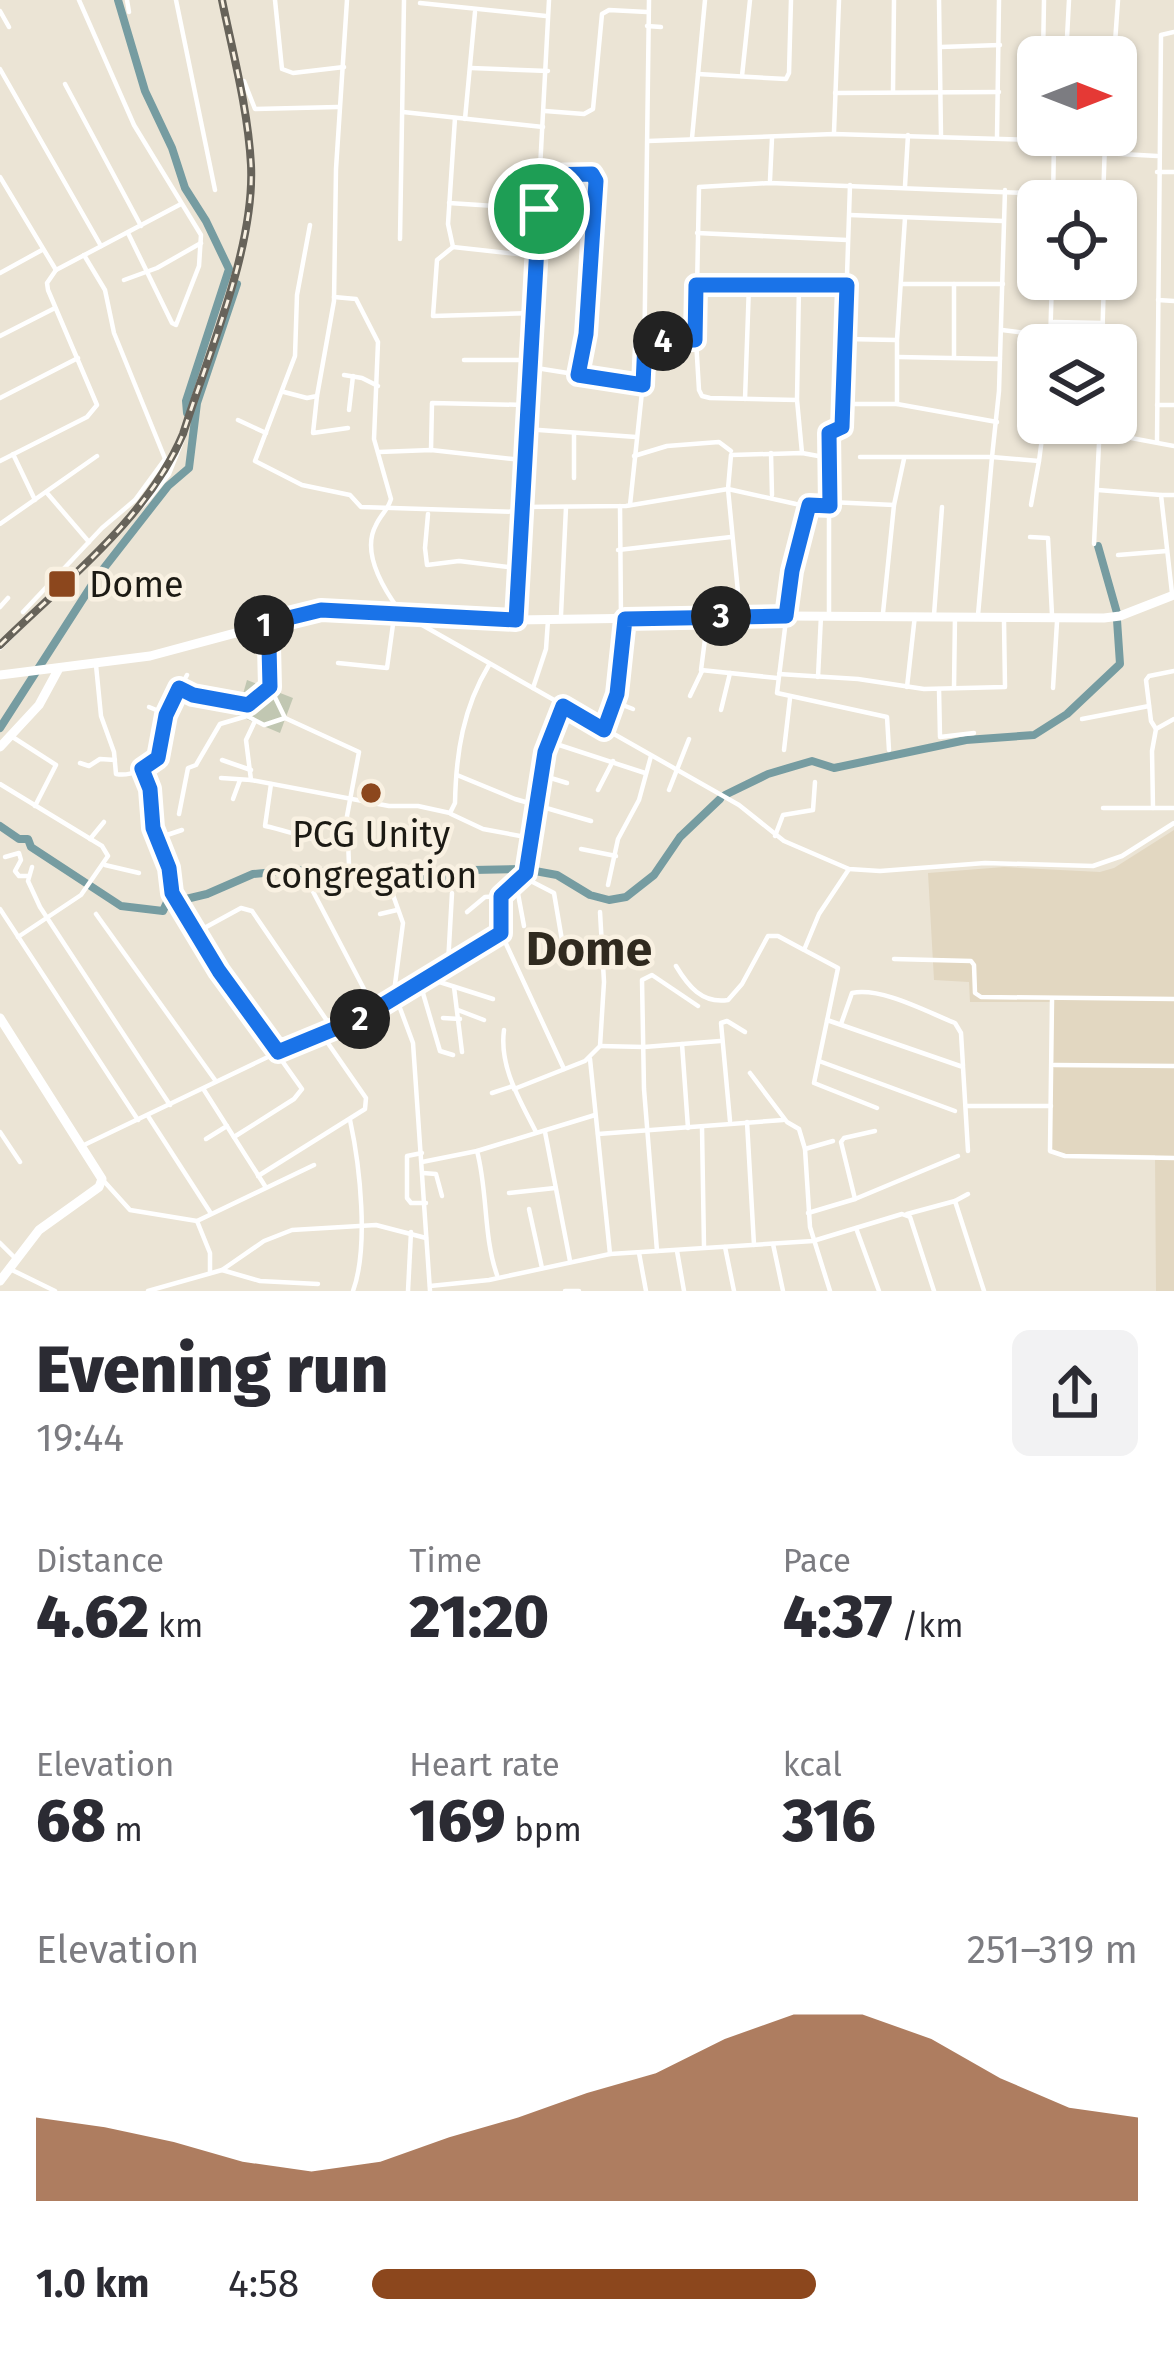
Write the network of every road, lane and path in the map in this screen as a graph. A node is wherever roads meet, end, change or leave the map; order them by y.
1 (79, 0) edge
2 (127, 0) edge
3 (176, 0) edge
4 (275, 0) edge
5 (347, 0) edge
6 (404, 0) edge
7 (549, 0) edge
8 (649, 0) edge
9 (705, 0) edge
10 (750, 0) edge
11 (791, 0) edge
12 (839, 0) edge
13 (894, 0) edge
14 (939, 0) edge
15 (999, 0) edge
16 (1045, 0) edge
17 (1069, 0) edge
18 (1118, 0) edge
19 (420, 3) dead end
20 (475, 10) junction
21 (0, 11) edge
22 (129, 12) dead end
23 (647, 12) junction
24 (548, 16) junction
25 (647, 26) junction
26 (9, 27) dead end
27 (662, 27) dead end
28 (1174, 32) edge
29 (1044, 36) edge
30 (1067, 36) edge
31 (1115, 36) edge
32 (1000, 45) junction
33 (941, 46) junction
34 (344, 67) junction
35 (471, 68) junction
36 (0, 69) edge
37 (548, 70) junction
38 (698, 74) junction
39 (742, 76) junction
40 (244, 81) dead end
41 (64, 84) dead end
42 (893, 91) junction
43 (941, 91) junction
44 (999, 92) junction
45 (835, 93) junction
46 (339, 107) junction
47 (545, 111) junction
48 (403, 112) junction
49 (455, 118) junction
50 (465, 119) junction
51 (543, 127) junction
52 (834, 134) junction
53 (908, 134) junction
54 (941, 136) junction
55 (772, 138) junction
56 (692, 139) junction
57 (997, 139) junction
58 (1017, 139) edge
59 (648, 141) junction
60 (1137, 154) edge
61 (1157, 155) junction
62 (1157, 172) junction
63 (1174, 172) edge
64 (541, 175) junction
65 (0, 177) edge
66 (770, 183) junction
67 (850, 185) junction
68 (905, 186) junction
69 (215, 190) dead end
70 (1005, 190) junction
71 (1017, 192) edge
72 (449, 203) junction
73 (181, 204) junction
74 (539, 209) junction
75 (850, 215) junction
76 (905, 218) junction
77 (1003, 221) junction
78 (310, 225) dead end
79 (141, 226) junction
80 (128, 232) junction
81 (697, 233) junction
82 (400, 239) dead end
83 (849, 240) junction
84 (201, 243) junction
85 (101, 246) junction
86 (453, 247) junction
87 (43, 250) junction
88 (84, 255) junction
89 (536, 256) junction
90 (56, 270) junction
91 (147, 272) junction
92 (0, 273) edge
93 (124, 280) dead end
94 (902, 284) junction
95 (954, 284) junction
96 (1004, 284) junction
97 (696, 285) junction
98 (749, 285) junction
99 (799, 285) junction
100 (847, 285) junction
101 (334, 297) junction
102 (1052, 300) edge
103 (1103, 300) edge
104 (1158, 300) junction
105 (1174, 301) edge
106 (55, 308) junction
107 (533, 313) junction
108 (1052, 322) joint
109 (1102, 323) joint
110 (1002, 330) junction
111 (1017, 332) edge
112 (0, 336) edge
113 (846, 339) junction
114 (695, 340) junction
115 (897, 340) junction
116 (645, 341) junction
117 (897, 357) junction
118 (78, 358) junction
119 (954, 358) junction
120 (1000, 359) junction
121 (464, 360) dead end
122 (530, 363) junction
123 (344, 375) dead end
124 (578, 375) junction
125 (353, 376) junction
126 (643, 385) junction
127 (378, 386) junction
128 (283, 392) junction
129 (317, 396) junction
130 (0, 398) edge
131 (745, 399) junction
132 (796, 400) junction
133 (844, 404) junction
134 (897, 404) junction
135 (526, 405) junction
136 (1157, 405) junction
137 (1174, 405) edge
138 (349, 410) dead end
139 (238, 420) dead end
140 (997, 422) junction
141 (348, 428) dead end
142 (525, 429) junction
143 (186, 431) dead end
144 (266, 433) junction
145 (574, 433) junction
146 (636, 437) junction
147 (1137, 439) edge
148 (1157, 442) junction
149 (1041, 444) edge
150 (1099, 444) edge
151 (1174, 446) edge
152 (431, 450) junction
153 (379, 452) junction
154 (732, 453) junction
155 (771, 453) junction
156 (802, 453) junction
157 (13, 454) junction
158 (98, 456) dead end
159 (634, 456) junction
160 (992, 457) junction
161 (829, 458) junction
162 (860, 458) dead end
163 (904, 458) junction
164 (165, 459) junction
165 (522, 460) junction
166 (0, 461) edge
167 (1039, 461) junction
168 (170, 469) junction
169 (574, 478) dead end
170 (728, 489) junction
171 (1097, 490) junction
172 (47, 493) junction
173 (1161, 495) junction
174 (1174, 495) edge
175 (772, 498) junction
176 (35, 500) junction
177 (830, 504) junction
178 (630, 505) junction
179 (809, 505) junction
180 (894, 505) junction
181 (1031, 505) dead end
182 (620, 506) junction
183 (942, 506) dead end
184 (566, 507) junction
185 (388, 510) junction
186 (521, 510) junction
187 (429, 512) junction
188 (0, 524) edge
189 (733, 537) junction
190 (1030, 537) dead end
191 (89, 542) junction
192 (1094, 544) dead end
193 (618, 550) junction
194 (1167, 551) junction
195 (1118, 555) dead end
196 (517, 568) junction
197 (1173, 595) edge
198 (8, 598) dead end
199 (0, 607) edge
200 (398, 611) junction
201 (23, 612) dead end
202 (882, 615) junction
203 (956, 615) junction
204 (978, 615) junction
205 (1003, 615) junction
206 (708, 616) junction
207 (740, 616) junction
208 (786, 616) junction
209 (825, 616) junction
210 (915, 616) junction
211 (934, 616) junction
212 (1055, 616) junction
213 (623, 619) junction
214 (516, 620) junction
215 (548, 620) junction
216 (560, 620) junction
217 (264, 624) junction
218 (0, 648) edge
219 (338, 664) dead end
220 (489, 664) junction
221 (96, 665) junction
222 (1174, 670) edge
223 (53, 671) junction
224 (702, 671) junction
225 (730, 673) junction
226 (0, 675) edge
227 (187, 675) dead end
228 (779, 676) junction
229 (818, 677) junction
230 (270, 687) junction
231 (907, 687) junction
232 (179, 688) junction
233 (533, 688) junction
234 (954, 688) junction
235 (1053, 688) dead end
236 (939, 689) junction
237 (690, 696) dead end
238 (790, 698) junction
239 (615, 702) junction
240 (248, 705) junction
241 (563, 706) junction
242 (1149, 706) junction
243 (149, 707) dead end
244 (633, 709) dead end
245 (722, 710) dead end
246 (166, 715) junction
247 (248, 716) junction
248 (285, 718) junction
249 (1082, 719) dead end
250 (1174, 719) edge
251 (255, 721) junction
252 (1156, 729) junction
253 (604, 730) junction
254 (974, 734) dead end
255 (11, 736) junction
256 (689, 739) dead end
257 (548, 741) junction
258 (0, 747) edge
259 (890, 749) dead end
260 (784, 750) dead end
261 (651, 756) junction
262 (115, 760) junction
263 (222, 760) dead end
264 (613, 761) junction
265 (80, 763) dead end
266 (142, 769) junction
267 (251, 770) junction
268 (675, 770) junction
269 (646, 773) junction
270 (458, 775) junction
271 (541, 775) junction
272 (220, 778) dead end
273 (240, 780) junction
274 (251, 780) junction
275 (815, 782) dead end
276 (0, 784) edge
277 (271, 784) junction
278 (567, 784) dead end
279 (598, 790) dead end
280 (669, 790) dead end
281 (351, 796) junction
282 (233, 799) dead end
283 (535, 805) junction
284 (35, 806) junction
285 (1102, 808) dead end
286 (1153, 808) junction
287 (1174, 808) edge
288 (450, 813) junction
289 (178, 814) dead end
290 (591, 821) dead end
291 (104, 822) dead end
292 (1174, 823) edge
293 (182, 830) dead end
294 (775, 836) junction
295 (158, 838) junction
296 (531, 838) junction
297 (90, 839) junction
298 (346, 842) junction
299 (581, 849) dead end
300 (616, 856) junction
301 (5, 857) dead end
302 (105, 865) junction
303 (350, 865) dead end
304 (32, 867) dead end
305 (849, 869) junction
306 (139, 873) dead end
307 (525, 875) junction
308 (28, 877) junction
309 (308, 882) dead end
310 (516, 883) junction
311 (385, 885) dead end
312 (608, 885) dead end
313 (452, 893) dead end
314 (501, 896) junction
315 (0, 909) edge
316 (397, 910) junction
317 (467, 912) dead end
318 (600, 912) dead end
319 (96, 914) dead end
320 (380, 914) dead end
321 (47, 918) junction
322 (524, 926) dead end
323 (196, 932) junction
324 (501, 933) junction
325 (18, 937) junction
326 (804, 950) junction
327 (604, 958) junction
328 (893, 959) dead end
329 (448, 964) junction
330 (676, 966) dead end
331 (427, 979) junction
332 (420, 983) junction
333 (454, 987) junction
334 (1052, 998) junction
335 (395, 999) junction
336 (493, 999) dead end
337 (1174, 999) edge
338 (698, 1006) dead end
339 (375, 1010) junction
340 (458, 1010) junction
341 (0, 1018) edge
342 (443, 1018) dead end
343 (460, 1019) junction
344 (827, 1019) junction
345 (484, 1020) dead end
346 (841, 1024) junction
347 (504, 1030) dead end
348 (334, 1031) junction
349 (745, 1032) dead end
350 (4, 1033) edge
351 (323, 1036) junction
352 (720, 1041) junction
353 (682, 1044) junction
354 (600, 1046) junction
355 (644, 1047) junction
356 (278, 1052) junction
357 (462, 1052) dead end
358 (453, 1055) dead end
359 (590, 1058) junction
360 (817, 1060) junction
361 (1051, 1065) junction
362 (1174, 1066) edge
363 (963, 1067) junction
364 (564, 1069) junction
365 (751, 1073) dead end
366 (216, 1082) junction
367 (514, 1088) junction
368 (203, 1089) junction
369 (492, 1093) dead end
370 (170, 1105) junction
371 (965, 1106) junction
372 (1051, 1106) junction
373 (877, 1108) dead end
374 (955, 1112) dead end
375 (596, 1115) junction
376 (148, 1116) junction
377 (784, 1119) junction
378 (138, 1120) junction
379 (350, 1120) junction
380 (730, 1121) junction
381 (748, 1122) junction
382 (227, 1126) junction
383 (688, 1128) junction
384 (702, 1128) junction
385 (648, 1129) junction
386 (540, 1131) junction
387 (874, 1131) dead end
388 (0, 1132) edge
389 (598, 1134) junction
390 (234, 1137) junction
391 (206, 1139) dead end
392 (832, 1142) dead end
393 (82, 1146) junction
394 (806, 1149) junction
395 (477, 1151) junction
396 (968, 1151) dead end
397 (958, 1156) dead end
398 (422, 1158) junction
399 (1174, 1158) edge
400 (20, 1162) dead end
401 (314, 1165) dead end
402 (423, 1173) junction
403 (258, 1176) junction
404 (102, 1179) junction
405 (265, 1186) junction
406 (555, 1188) junction
407 (509, 1193) dead end
408 (968, 1194) dead end
409 (442, 1196) dead end
410 (855, 1199) junction
411 (955, 1201) junction
412 (426, 1203) junction
413 (530, 1209) dead end
414 (210, 1213) junction
415 (808, 1213) junction
416 (905, 1214) junction
417 (196, 1221) junction
418 (360, 1226) junction
419 (856, 1228) junction
420 (411, 1232) junction
421 (428, 1239) junction
422 (813, 1241) junction
423 (0, 1243) edge
424 (773, 1244) junction
425 (754, 1245) junction
426 (704, 1247) junction
427 (725, 1247) junction
428 (657, 1251) junction
429 (677, 1251) junction
430 (639, 1252) junction
431 (610, 1254) junction
432 (570, 1261) junction
433 (12, 1263) junction
434 (542, 1268) junction
435 (222, 1270) junction
436 (210, 1274) junction
437 (498, 1278) junction
438 (489, 1280) junction
439 (0, 1281) edge
440 (318, 1284) dead end
441 (430, 1289) edge
442 (55, 1291) edge
443 (148, 1291) edge
444 (353, 1291) edge
445 (408, 1291) edge
446 (491, 1291) edge
447 (565, 1291) edge
448 (579, 1291) edge
449 (646, 1291) edge
450 (683, 1291) edge
451 (734, 1291) edge
452 (783, 1291) edge
453 (830, 1291) edge
454 (879, 1291) edge
455 (934, 1291) edge
456 (984, 1291) edge

1 - 73 street
2 - 22 street
3 - 69 street
4 - 34 street
5 - 34 street
6 - 48 street
7 - 24 street
8 - 23 street
9 - 38 street
10 - 39 street
11 - 39 street
12 - 45 street
13 - 42 street
14 - 33 street
15 - 32 street
16 - 29 street
17 - 30 street
18 - 31 street
19 - 20 street
20 - 24 street
20 - 35 street
21 - 26 street
23 - 25 street
23 - 47 street
24 - 37 street
25 - 27 street
25 - 59 street
28 - 61 street
32 - 33 street
32 - 44 street
33 - 43 street
34 - 46 street
35 - 37 street
35 - 50 street
36 - 85 street
37 - 47 street
38 - 39 street
38 - 56 street
40 - 46 street
41 - 79 street
42 - 43 street
42 - 45 street
43 - 44 street
43 - 54 street
44 - 57 street
45 - 52 street
46 - 101 street
47 - 51 street
48 - 49 street
48 - 82 street
49 - 50 street
49 - 72 street
50 - 51 street
51 - 64 street
52 - 53 street
52 - 55 street
53 - 54 street
53 - 68 street
54 - 57 street
55 - 56 street
55 - 66 street
56 - 59 street
57 - 58 street
59 - 116 street
60 - 61 street
61 - 62 street
62 - 63 street
62 - 104 street
64 - 74 street
64 - 124 street
65 - 87 street
66 - 67 street
66 - 81 street
67 - 68 street
67 - 75 street
68 - 70 street
70 - 71 street
70 - 77 street
72 - 74 street
72 - 86 street
73 - 79 street
73 - 84 street
74 - 89 street
75 - 76 street
75 - 83 street
76 - 77 street
76 - 94 street
77 - 96 street
78 - 128 street
79 - 80 street
80 - 85 street
80 - 91 street
81 - 83 street
81 - 97 street
83 - 100 street
84 - 91 street
84 - 91 street
85 - 88 street
86 - 89 street
86 - 107 street
87 - 90 street
87 - 92 street
88 - 90 street
88 - 164 street
89 - 107 street
90 - 106 street
91 - 93 street
94 - 95 street
94 - 115 street
95 - 96 street
95 - 119 street
96 - 110 street
97 - 98 street
97 - 114 street
98 - 99 street
98 - 131 street
99 - 100 street
99 - 132 street
100 - 113 street
101 - 127 street
101 - 129 street
102 - 108 street
103 - 109 street
104 - 105 street
104 - 136 street
106 - 112 street
106 - 118 street
107 - 122 street
108 - 109 street
110 - 111 street
110 - 120 street
113 - 115 street
113 - 133 street
114 - 116 street
114 - 131 street
115 - 117 street
116 - 126 street
117 - 119 street
117 - 134 street
118 - 130 street
118 - 157 street
119 - 120 street
120 - 140 street
121 - 122 street
122 - 124 street
122 - 135 street
123 - 125 street
124 - 126 street
125 - 127 street
125 - 138 street
126 - 146 street
127 - 153 street
128 - 129 street
128 - 144 street
129 - 141 street
131 - 132 street
132 - 156 street
133 - 134 street
133 - 161 street
134 - 140 street
135 - 142 street
135 - 152 street
136 - 137 street
136 - 148 street
139 - 144 street
140 - 160 street
142 - 145 street
142 - 165 street
143 - 168 street
144 - 185 street
145 - 146 street
145 - 169 street
146 - 159 street
147 - 148 street
148 - 151 street
149 - 167 street
150 - 171 street
152 - 153 street
152 - 165 street
153 - 185 street
154 - 155 street
154 - 159 street
154 - 170 street
155 - 156 street
155 - 175 street
156 - 161 street
157 - 166 street
157 - 176 street
158 - 172 street
159 - 178 street
160 - 163 street
160 - 167 street
160 - 204 street
161 - 177 street
162 - 163 street
163 - 180 street
164 - 168 street
164 - 191 street
165 - 186 street
167 - 181 street
168 - 218 street
170 - 175 street
170 - 178 street
170 - 189 street
171 - 173 street
171 - 192 street
172 - 176 street
172 - 191 street
173 - 174 street
173 - 194 street
175 - 179 street
176 - 188 street
177 - 179 street
177 - 180 street
177 - 209 street
178 - 182 street
179 - 208 street
180 - 202 street
182 - 184 street
182 - 193 street
183 - 211 street
184 - 186 street
184 - 216 street
185 - 187 street
185 - 200 street
186 - 187 street
186 - 196 street
187 - 196 street
189 - 193 street
189 - 207 street
190 - 212 street
191 - 201 street
193 - 213 street
194 - 195 street
194 - 197 street
196 - 214 street
197 - 212 main road
198 - 199 street
200 - 214 main road
200 - 217 main road
200 - 219 street
200 - 220 street
202 - 209 main road
202 - 210 main road
203 - 204 main road
203 - 211 main road
203 - 234 street
204 - 205 main road
205 - 212 main road
205 - 234 street
206 - 207 main road
206 - 213 main road
206 - 224 street
207 - 208 main road
208 - 209 main road
208 - 228 street
209 - 229 street
210 - 211 main road
210 - 231 street
212 - 235 street
213 - 216 main road
213 - 239 street
214 - 215 main road
215 - 216 main road
215 - 233 street
217 - 221 main road
217 - 230 street
220 - 233 street
220 - 270 street
221 - 223 main road
221 - 262 street
222 - 242 street
223 - 226 main road
223 - 255 main road
224 - 225 street
224 - 237 street
225 - 228 street
225 - 245 street
227 - 232 street
228 - 229 street
228 - 238 street
229 - 231 street
230 - 240 street
230 - 248 street
231 - 236 street
232 - 240 street
232 - 246 street
233 - 241 street
234 - 236 street
236 - 254 street
238 - 259 street
238 - 260 street
239 - 244 street
239 - 253 street
240 - 247 street
241 - 253 street
241 - 257 street
242 - 249 street
242 - 252 street
243 - 246 street
246 - 266 street
247 - 251 street
247 - 289 street
248 - 251 street
248 - 281 street
250 - 252 street
251 - 267 street
252 - 286 street
253 - 261 street
255 - 258 main road
255 - 284 street
256 - 268 street
257 - 264 street
257 - 271 street
261 - 268 street
261 - 269 street
262 - 265 street
262 - 266 street
263 - 267 street
264 - 269 street
264 - 279 street
266 - 295 street
267 - 274 street
268 - 280 street
268 - 294 street
269 - 300 street
270 - 283 street
270 - 288 street
271 - 278 street
271 - 283 street
272 - 273 street
273 - 274 street
273 - 282 street
274 - 277 street
275 - 294 street
276 - 284 street
277 - 281 street
277 - 298 street
281 - 288 street
281 - 298 street
283 - 290 street
283 - 296 street
284 - 297 street
285 - 286 street
286 - 287 street
288 - 296 street
291 - 297 street
292 - 305 street
293 - 295 street
294 - 305 street
295 - 323 street
296 - 307 street
297 - 302 street
298 - 303 street
299 - 300 street
300 - 312 street
301 - 308 street
302 - 306 street
302 - 321 street
304 - 308 street
305 - 326 street
307 - 310 street
307 - 327 street
308 - 321 street
309 - 339 street
310 - 314 street
310 - 322 street
311 - 316 street
313 - 329 street
314 - 317 street
314 - 324 street
315 - 325 street
316 - 320 street
316 - 335 street
318 - 327 street
319 - 366 street
321 - 325 street
321 - 370 street
323 - 348 street
323 - 356 street
324 - 329 street
324 - 364 street
325 - 378 street
326 - 330 street
326 - 344 street
327 - 354 street
328 - 334 street
329 - 331 street
331 - 332 street
331 - 333 street
332 - 335 street
332 - 358 street
333 - 336 street
333 - 340 street
334 - 337 street
334 - 361 street
335 - 339 street
335 - 398 street
338 - 355 street
339 - 348 street
340 - 343 street
340 - 345 street
341 - 350 main road
342 - 343 street
343 - 357 street
344 - 346 street
344 - 360 street
346 - 363 street
346 - 363 street
347 - 367 street
348 - 351 street
349 - 352 street
350 - 393 main road
351 - 356 street
351 - 379 street
352 - 353 street
352 - 380 street
353 - 355 street
353 - 383 street
354 - 355 street
354 - 359 street
355 - 385 street
356 - 366 street
356 - 390 street
359 - 364 street
359 - 375 street
360 - 373 street
360 - 374 street
361 - 362 street
361 - 372 street
363 - 371 street
364 - 367 street
365 - 377 street
366 - 368 street
367 - 369 street
367 - 386 street
368 - 370 street
368 - 382 street
370 - 376 street
371 - 372 street
371 - 396 street
372 - 399 street
375 - 386 street
375 - 389 street
376 - 378 street
376 - 414 street
377 - 381 street
377 - 394 street
378 - 393 street
379 - 403 street
379 - 418 street
380 - 381 street
380 - 384 street
381 - 425 street
382 - 390 street
382 - 391 street
383 - 384 street
383 - 385 street
384 - 426 street
385 - 389 street
385 - 428 street
386 - 395 street
386 - 406 street
387 - 410 street
388 - 400 street
389 - 431 street
390 - 403 street
392 - 394 street
393 - 404 main road
394 - 415 street
395 - 398 street
395 - 437 street
397 - 410 street
398 - 402 street
398 - 412 street
401 - 405 street
402 - 409 street
402 - 412 street
403 - 405 street
404 - 417 street
404 - 433 main road
405 - 414 street
406 - 407 street
406 - 432 street
408 - 411 street
410 - 415 street
411 - 416 street
411 - 456 street
412 - 421 street
413 - 434 street
414 - 417 street
415 - 422 street
416 - 419 street
416 - 455 street
417 - 436 street
418 - 420 street
418 - 435 street
418 - 444 street
419 - 422 street
419 - 454 street
420 - 421 street
420 - 445 street
421 - 441 street
422 - 424 street
422 - 453 street
423 - 433 street
424 - 425 street
424 - 452 street
425 - 427 street
426 - 427 street
426 - 429 street
427 - 451 street
428 - 429 street
428 - 430 street
429 - 450 street
430 - 431 street
430 - 449 street
431 - 432 street
432 - 434 street
433 - 439 main road
433 - 442 street
434 - 437 street
435 - 436 street
435 - 440 street
436 - 443 street
437 - 438 street
438 - 441 street
438 - 446 street
447 - 448 street

